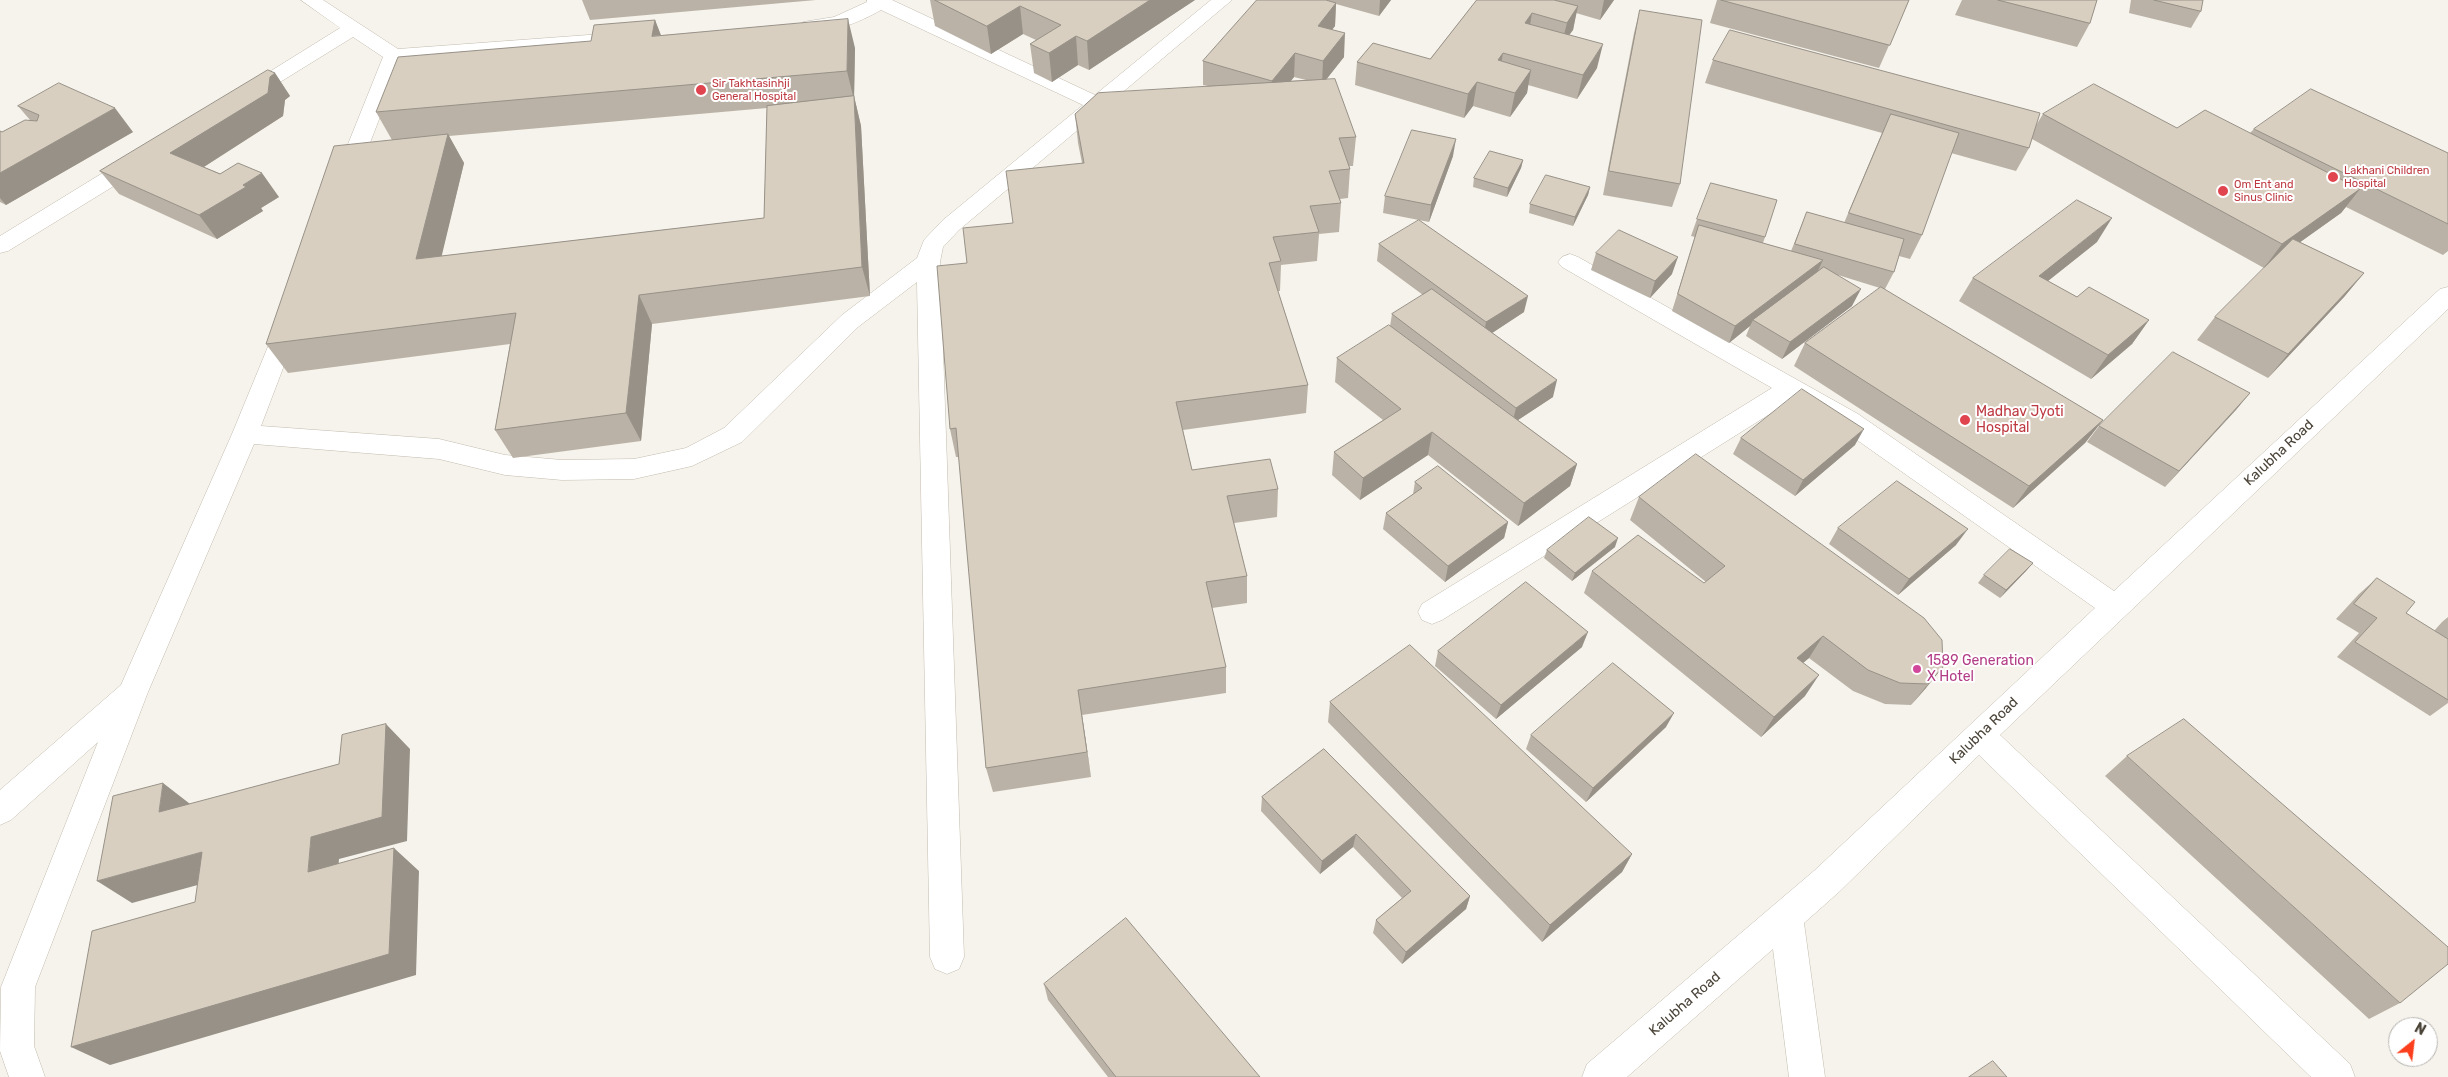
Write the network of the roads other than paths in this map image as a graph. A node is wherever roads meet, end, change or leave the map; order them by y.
1 (310, 0) edge
2 (1223, 0) edge
3 (880, 1) edge
4 (354, 28) junction
5 (790, 28) edge
6 (622, 39) edge
7 (394, 55) junction
8 (1098, 104) junction
9 (228, 106) edge
10 (160, 147) edge
11 (336, 202) edge
12 (0, 246) edge
13 (928, 262) junction
14 (1570, 262) dead end
15 (2448, 294) edge
16 (296, 304) edge
17 (1792, 388) junction
18 (245, 434) junction
19 (2115, 607) junction
20 (1432, 612) dead end
21 (134, 692) junction
22 (1980, 735) junction
23 (0, 810) edge
24 (1786, 917) junction
25 (947, 957) dead end
26 (26, 1077) edge
27 (1600, 1077) edge
28 (1807, 1077) edge
29 (2337, 1077) edge

1 - 4 street
2 - 8 street
3 - 5 street
3 - 8 street
4 - 7 street
4 - 9 street
6 - 7 street
7 - 11 street
8 - 13 street
10 - 12 street
13 - 18 street
13 - 25 street
14 - 17 street
15 - 19 street, Kalubha Road
16 - 18 street
17 - 19 street
17 - 20 street
18 - 21 street
19 - 22 street, Kalubha Road
21 - 23 street
21 - 26 street
22 - 24 street, Kalubha Road
22 - 29 street
24 - 27 street, Kalubha Road
24 - 28 street

